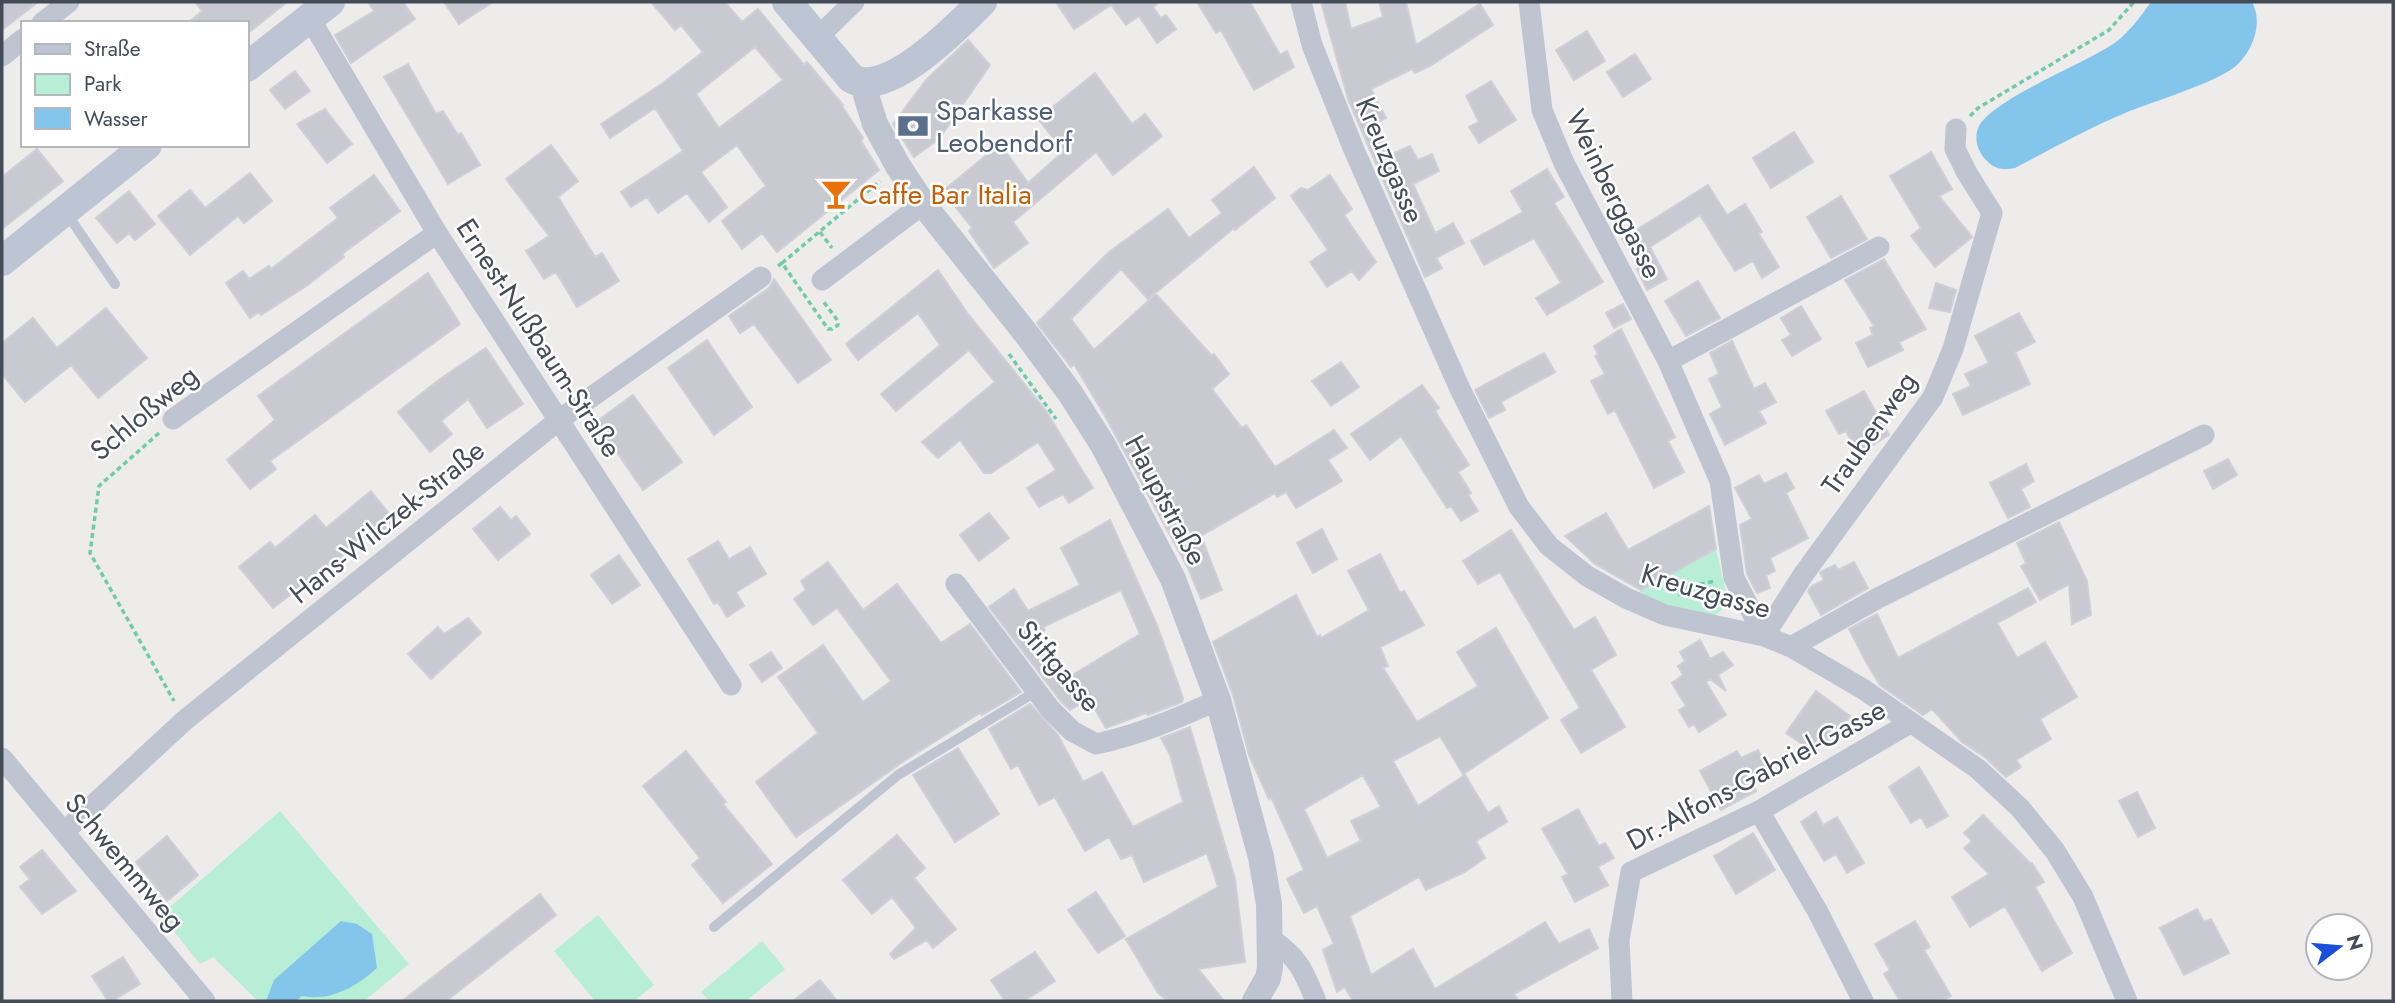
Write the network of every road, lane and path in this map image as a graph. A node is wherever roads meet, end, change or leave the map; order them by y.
1 (69, 2) edge
2 (787, 2) edge
3 (854, 2) edge
4 (982, 2) edge
5 (1301, 2) edge
6 (1529, 2) edge
7 (2133, 2) edge
8 (319, 10) edge
9 (45, 21) edge
10 (818, 37) junction
11 (21, 41) edge
12 (2, 56) edge
13 (248, 65) edge
14 (866, 83) junction
15 (1956, 129) joint
16 (144, 147) edge
17 (898, 166) junction
18 (923, 204) junction
19 (65, 210) junction
20 (437, 233) junction
21 (1879, 247) dead end
22 (2, 261) edge
23 (782, 263) dead end
24 (761, 277) dead end
25 (822, 280) dead end
26 (115, 284) dead end
27 (1007, 352) dead end
28 (1668, 361) junction
29 (173, 419) joint
30 (1056, 419) dead end
31 (559, 420) junction
32 (2204, 435) dead end
33 (1734, 578) junction
34 (956, 584) dead end
35 (1665, 615) junction
36 (1764, 636) junction
37 (1791, 647) junction
38 (731, 685) dead end
39 (1037, 691) junction
40 (1218, 700) junction
41 (185, 720) junction
42 (1910, 723) junction
43 (2, 758) edge
44 (1759, 811) junction
45 (64, 832) junction
46 (714, 927) dead end
47 (1270, 939) junction
48 (205, 1001) edge
49 (1255, 1001) edge
50 (1316, 1001) edge
51 (1622, 1001) edge
52 (1863, 1001) edge
53 (2127, 1001) edge

1 - 9 street
2 - 10 main road
3 - 10 street
4 - 14 main road
5 - 35 street, Kreuzgasse
6 - 28 street, Weinberggasse
7 - 15 path
8 - 13 main road
8 - 20 street, Ernest-Nußbaum-Straße
10 - 14 main road
11 - 12 street
14 - 17 street, Hauptstraße
15 - 36 street, Traubenweg
16 - 19 main road
17 - 18 street, Hauptstraße
17 - 23 path
18 - 25 street
18 - 40 street, Hauptstraße
19 - 22 main road
19 - 26 lane
20 - 29 street, Schloßweg
20 - 31 street, Ernest-Nußbaum-Straße
21 - 28 street
24 - 31 street, Hans-Wilczek-Straße
27 - 30 path
28 - 33 street, Weinberggasse
29 - 41 path, Schloßweg
31 - 38 street, Ernest-Nußbaum-Straße
31 - 41 street, Hans-Wilczek-Straße
32 - 37 street
33 - 35 path
33 - 36 street, Weinberggasse
34 - 39 street, Stiftgasse
35 - 36 street, Kreuzgasse
36 - 37 street, Kreuzgasse
37 - 42 street, Kreuzgasse
39 - 40 street, Stiftgasse
39 - 46 lane
40 - 47 street, Hauptstraße
41 - 45 street, Hans-Wilczek-Straße
42 - 44 street, Dr.-Alfons-Gabriel-Gasse
42 - 53 street, Kreuzgasse
43 - 45 street, Schwemmweg
44 - 51 street, Dr.-Alfons-Gabriel-Gasse
44 - 52 street
45 - 48 street, Schwemmweg
47 - 49 street, Hauptstraße
47 - 50 street

